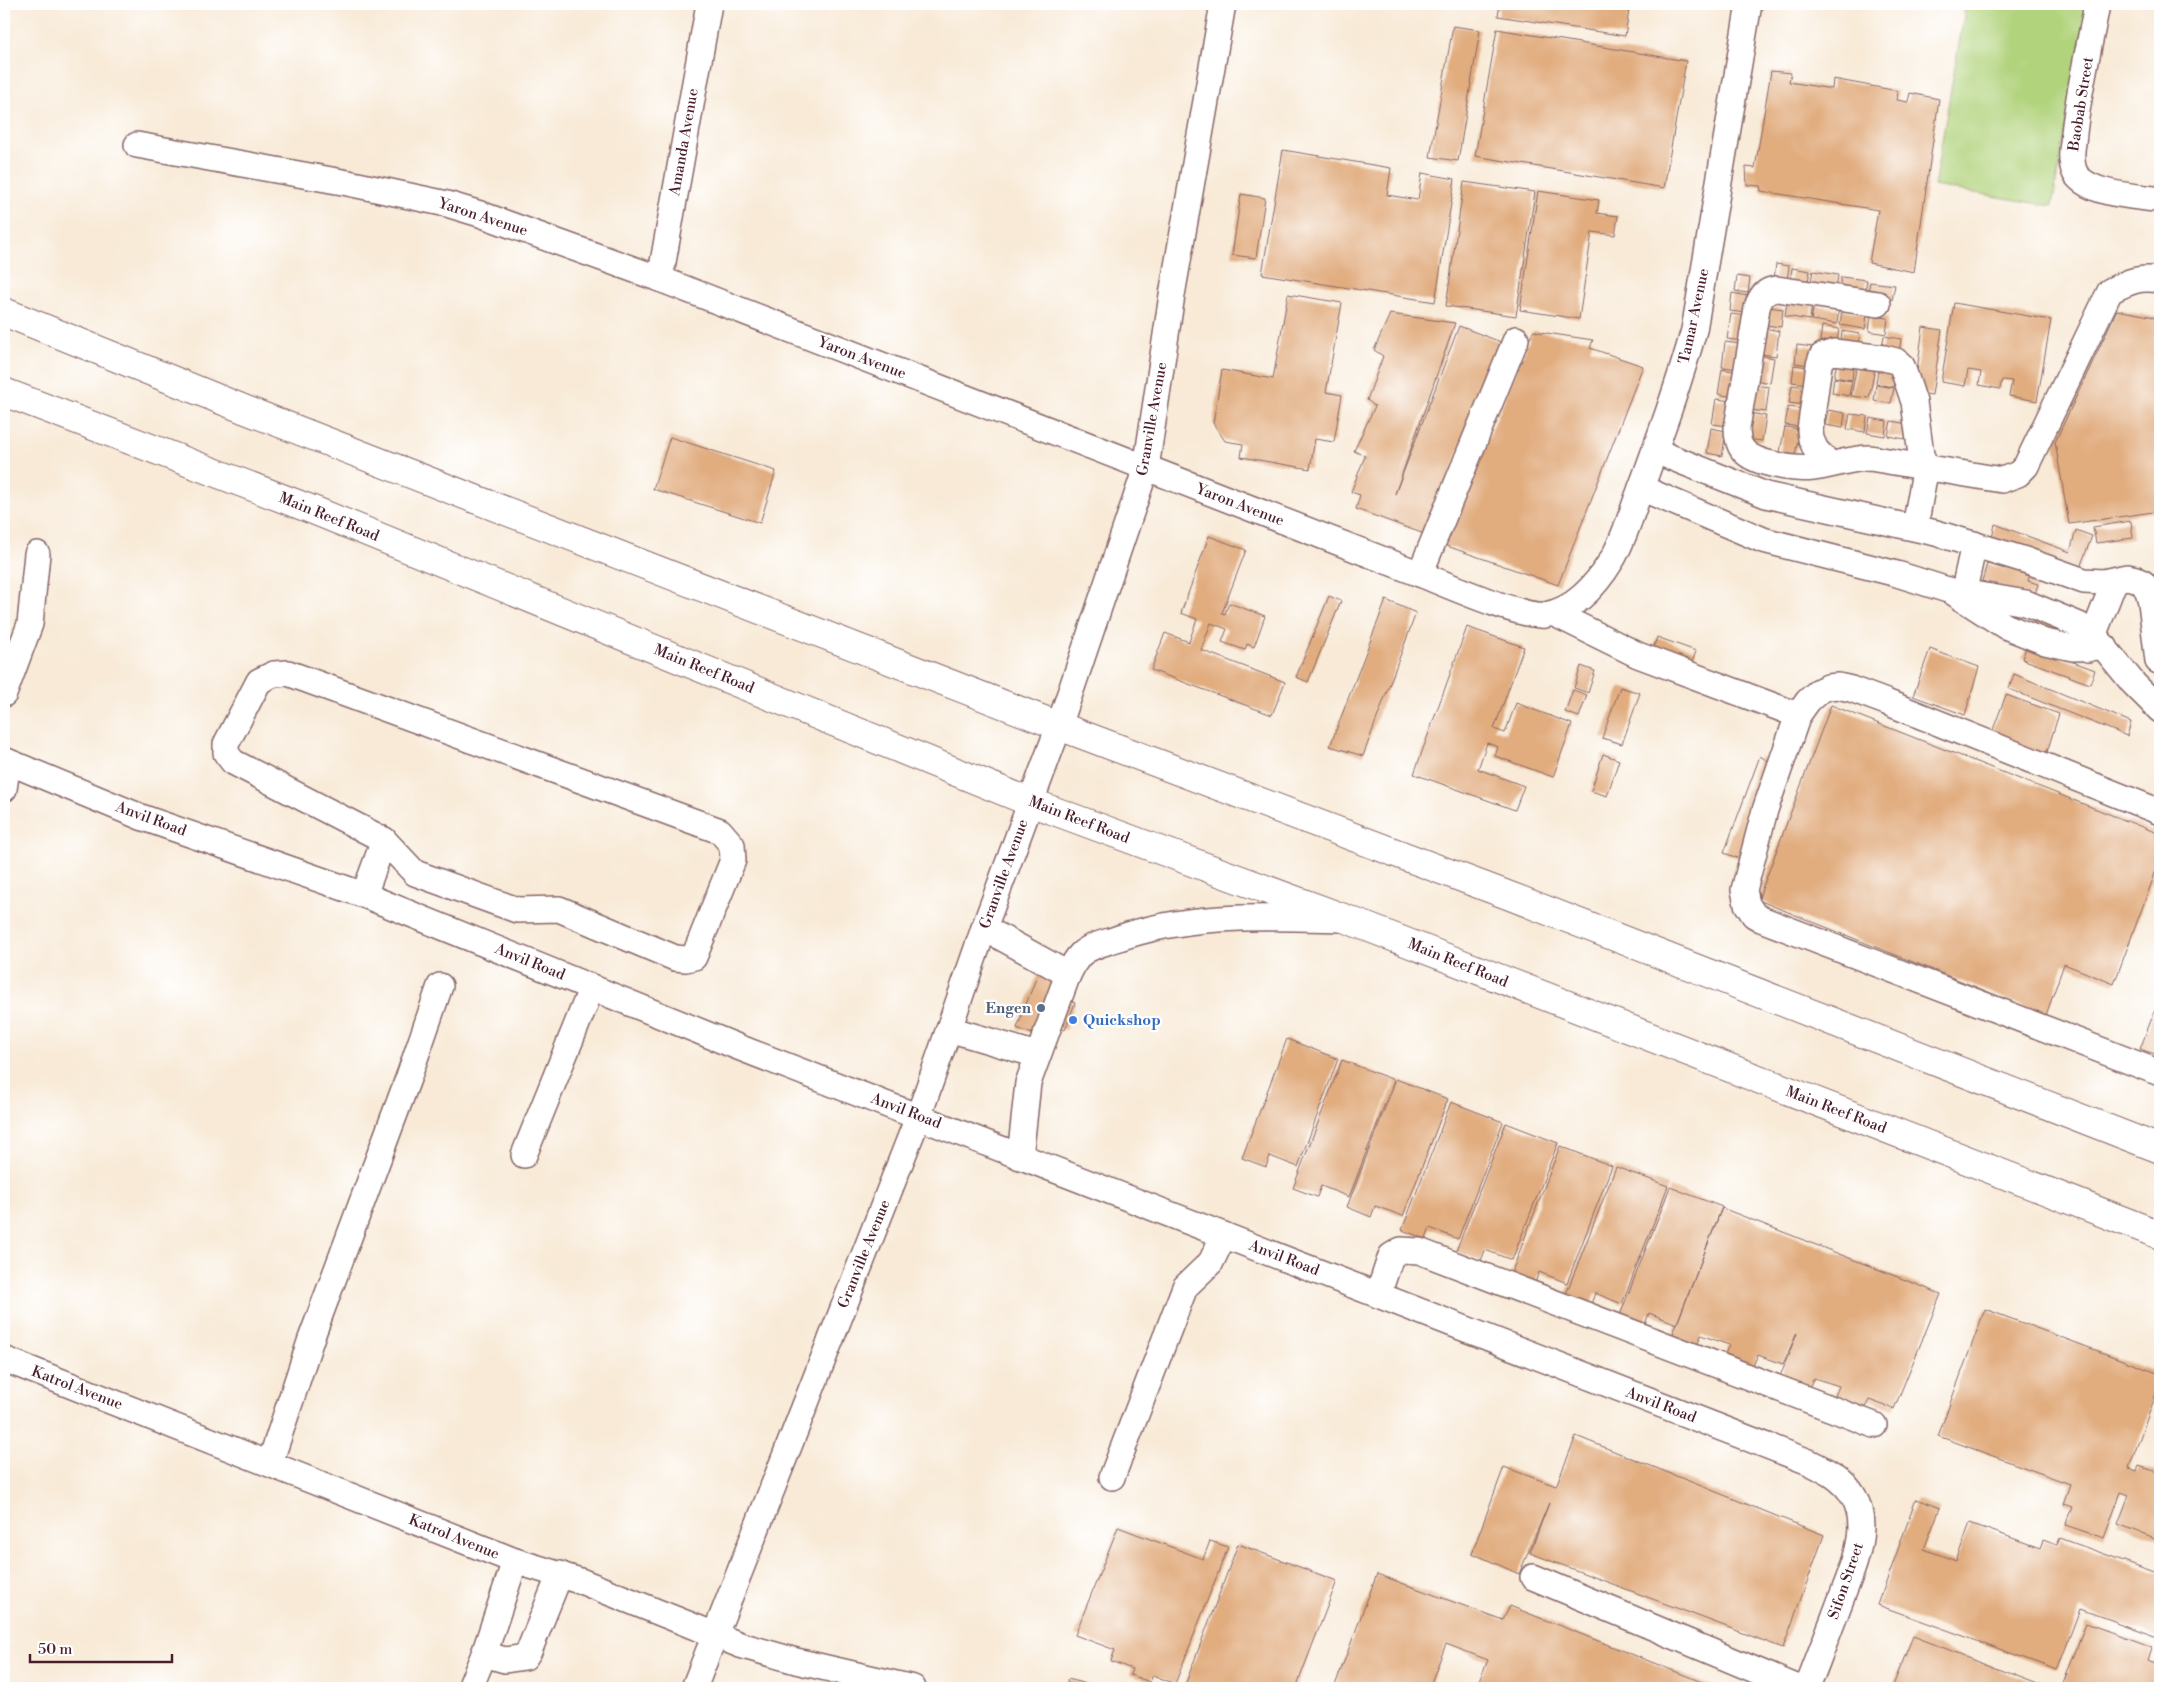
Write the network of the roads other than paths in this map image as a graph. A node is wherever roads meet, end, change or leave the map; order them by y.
1 (708, 4) edge
2 (1223, 4) edge
3 (1750, 4) edge
4 (2097, 4) edge
5 (137, 145) dead end
6 (2160, 200) edge
7 (660, 279) junction
8 (2160, 280) edge
9 (1878, 304) dead end
10 (4, 312) edge
11 (1516, 339) dead end
12 (4, 392) edge
13 (1655, 451) junction
14 (1919, 462) junction
15 (1830, 464) junction
16 (1146, 468) junction
17 (1641, 488) junction
18 (1908, 526) junction
19 (1974, 544) junction
20 (37, 554) dead end
21 (1420, 574) junction
22 (2115, 580) junction
23 (1959, 594) junction
24 (1562, 609) junction
25 (2095, 644) junction
26 (2158, 661) dead end
27 (4, 694) edge
28 (2160, 710) edge
29 (1798, 715) junction
30 (1059, 726) junction
31 (6, 761) edge
32 (4, 789) edge
33 (1030, 802) junction
34 (2160, 812) edge
35 (384, 840) junction
36 (364, 895) junction
37 (1349, 920) junction
38 (984, 928) junction
39 (1066, 977) junction
40 (440, 986) dead end
41 (592, 987) junction
42 (949, 1029) junction
43 (1037, 1055) junction
44 (2160, 1073) edge
45 (918, 1115) junction
46 (2160, 1149) edge
47 (524, 1155) dead end
48 (1020, 1157) junction
49 (2160, 1235) edge
50 (1224, 1236) junction
51 (1378, 1295) junction
52 (4, 1359) edge
53 (1874, 1425) dead end
54 (1809, 1462) joint
55 (270, 1463) junction
56 (1112, 1477) dead end
57 (515, 1561) junction
58 (560, 1574) junction
59 (1533, 1577) dead end
60 (715, 1635) junction
61 (484, 1654) junction
62 (470, 1688) edge
63 (694, 1688) edge
64 (913, 1688) edge
65 (1798, 1688) edge
66 (1807, 1688) edge

1 - 7 street, Amanda Avenue
2 - 16 street, Granville Avenue
3 - 13 street, Tamar Avenue
4 - 6 street, Baobab Street
5 - 7 street, Yaron Avenue
7 - 16 street, Yaron Avenue
8 - 14 street
9 - 15 street
10 - 30 main road
11 - 21 street
12 - 33 main road, Main Reef Road
13 - 17 street, Tamar Avenue
13 - 18 street
14 - 15 street
14 - 15 street
14 - 18 street
16 - 21 street, Yaron Avenue
16 - 30 street, Granville Avenue
17 - 23 street
17 - 24 street, Tamar Avenue
18 - 19 street
19 - 22 street
19 - 23 street
20 - 27 street
21 - 24 street, Yaron Avenue
22 - 25 street
22 - 26 street
23 - 25 street
24 - 29 street
25 - 28 street
29 - 34 street
29 - 44 street
30 - 33 street, Granville Avenue
30 - 46 main road
31 - 32 street
31 - 36 street, Anvil Road
33 - 37 main road, Main Reef Road
33 - 38 street, Granville Avenue
35 - 35 street
35 - 36 street
36 - 41 street, Anvil Road
37 - 39 street
37 - 49 main road, Main Reef Road
38 - 39 street
38 - 42 street, Granville Avenue
39 - 43 street
40 - 55 street
41 - 45 street, Anvil Road
41 - 47 street
42 - 43 street
42 - 45 street, Granville Avenue
43 - 48 street
45 - 48 street, Anvil Road
45 - 60 street, Granville Avenue
48 - 50 street, Anvil Road
50 - 51 street, Anvil Road
50 - 56 street
51 - 53 street
51 - 54 street, Anvil Road
52 - 55 street, Katrol Avenue
54 - 66 street, Sifon Street
55 - 57 street, Katrol Avenue
57 - 58 street, Katrol Avenue
57 - 61 street
58 - 60 street, Katrol Avenue
58 - 61 street
59 - 65 street
60 - 63 street, Granville Avenue
60 - 64 street, Katrol Avenue
61 - 62 street

